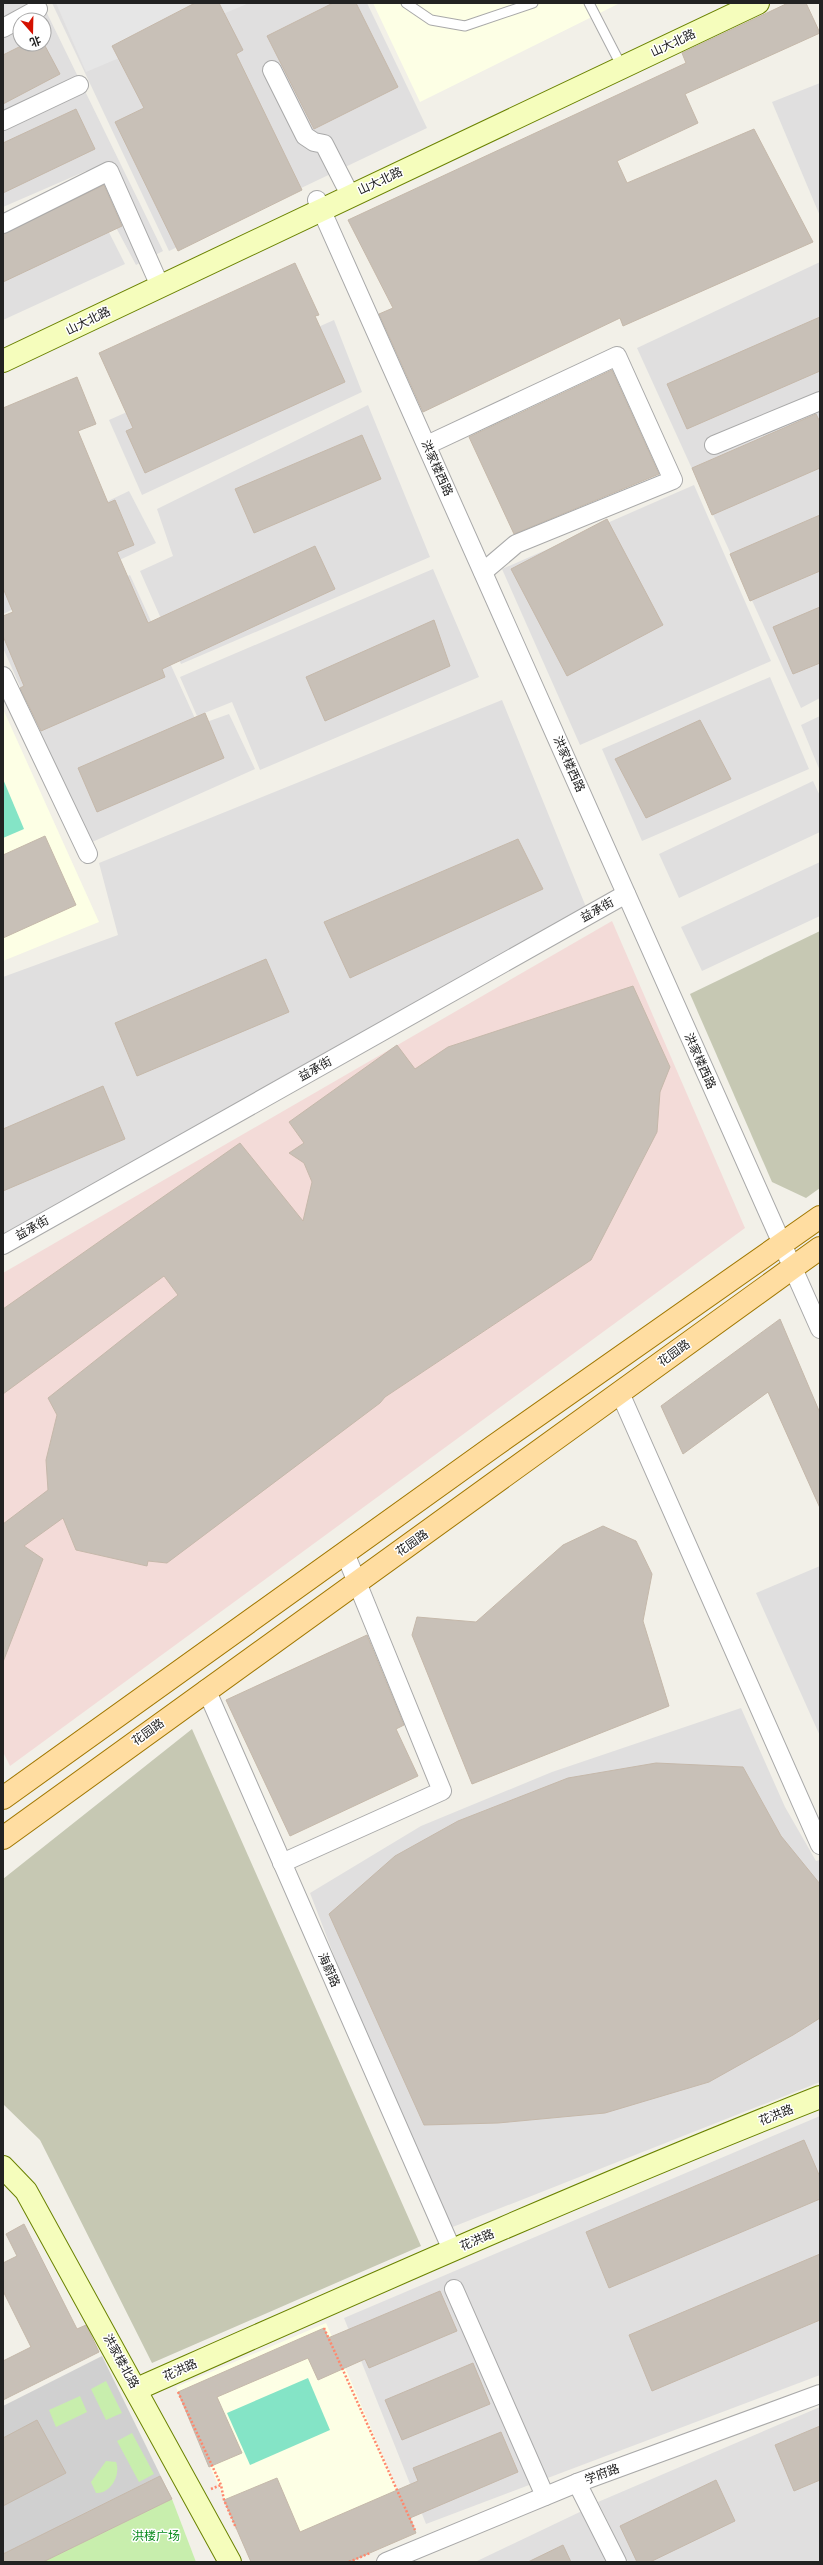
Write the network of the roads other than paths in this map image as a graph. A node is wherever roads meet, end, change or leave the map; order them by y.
1 (406, 3) edge
2 (533, 3) edge
3 (589, 3) edge
4 (736, 3) edge
5 (758, 3) edge
6 (38, 9) dead end
7 (3, 28) edge
8 (620, 63) junction
9 (272, 70) dead end
10 (79, 85) dead end
11 (3, 121) edge
12 (346, 187) junction
13 (320, 205) junction
14 (3, 224) edge
15 (156, 277) junction
16 (3, 351) edge
17 (3, 361) edge
18 (820, 401) edge
19 (427, 445) junction
20 (714, 445) dead end
21 (483, 572) junction
22 (3, 676) edge
23 (88, 854) dead end
24 (626, 894) junction
25 (820, 1217) edge
26 (781, 1243) junction
27 (3, 1245) edge
28 (820, 1248) edge
29 (792, 1268) junction
30 (820, 1329) edge
31 (620, 1393) junction
32 (345, 1553) junction
33 (357, 1582) junction
34 (206, 1690) junction
35 (3, 1798) edge
36 (3, 1838) edge
37 (820, 1845) edge
38 (282, 1863) junction
39 (820, 2097) edge
40 (3, 2167) edge
41 (452, 2250) junction
42 (454, 2289) dead end
43 (137, 2389) junction
44 (820, 2394) edge
45 (577, 2483) junction
46 (545, 2496) junction
47 (381, 2556) edge
48 (230, 2562) edge
49 (617, 2562) edge

1 - 2 lane
3 - 8 lane
4 - 8 main road, 山大北路
5 - 8 main road, 山大北路
6 - 7 street
8 - 12 main road, 山大北路
8 - 13 main road, 山大北路
9 - 12 street
10 - 11 street
12 - 13 main road, 山大北路
13 - 15 main road, 山大北路
13 - 17 main road, 山大北路
13 - 19 street, 洪家楼西路
14 - 15 street
15 - 16 main road, 山大北路
18 - 20 street
19 - 21 street, 洪家楼西路
19 - 21 street
21 - 24 street, 洪家楼西路
22 - 23 street
24 - 26 street, 洪家楼西路
24 - 27 street, 益承街
25 - 26 main road
26 - 29 street, 洪家楼西路
26 - 32 main road
28 - 29 main road, 花园路
29 - 30 street, 洪家楼西路
29 - 31 main road, 花园路
31 - 33 main road, 花园路
31 - 37 street
32 - 33 street
32 - 35 main road
33 - 34 main road, 花园路
33 - 38 street
34 - 36 main road, 花园路
34 - 38 street, 海蔚路
38 - 41 street, 海蔚路
39 - 41 main road, 花洪路
40 - 43 main road, 洪家楼北路
41 - 43 main road, 花洪路
42 - 46 street
43 - 48 main road, 洪家楼北路
44 - 45 street, 学府路
45 - 46 street, 学府路
45 - 49 street
46 - 47 street, 学府路

